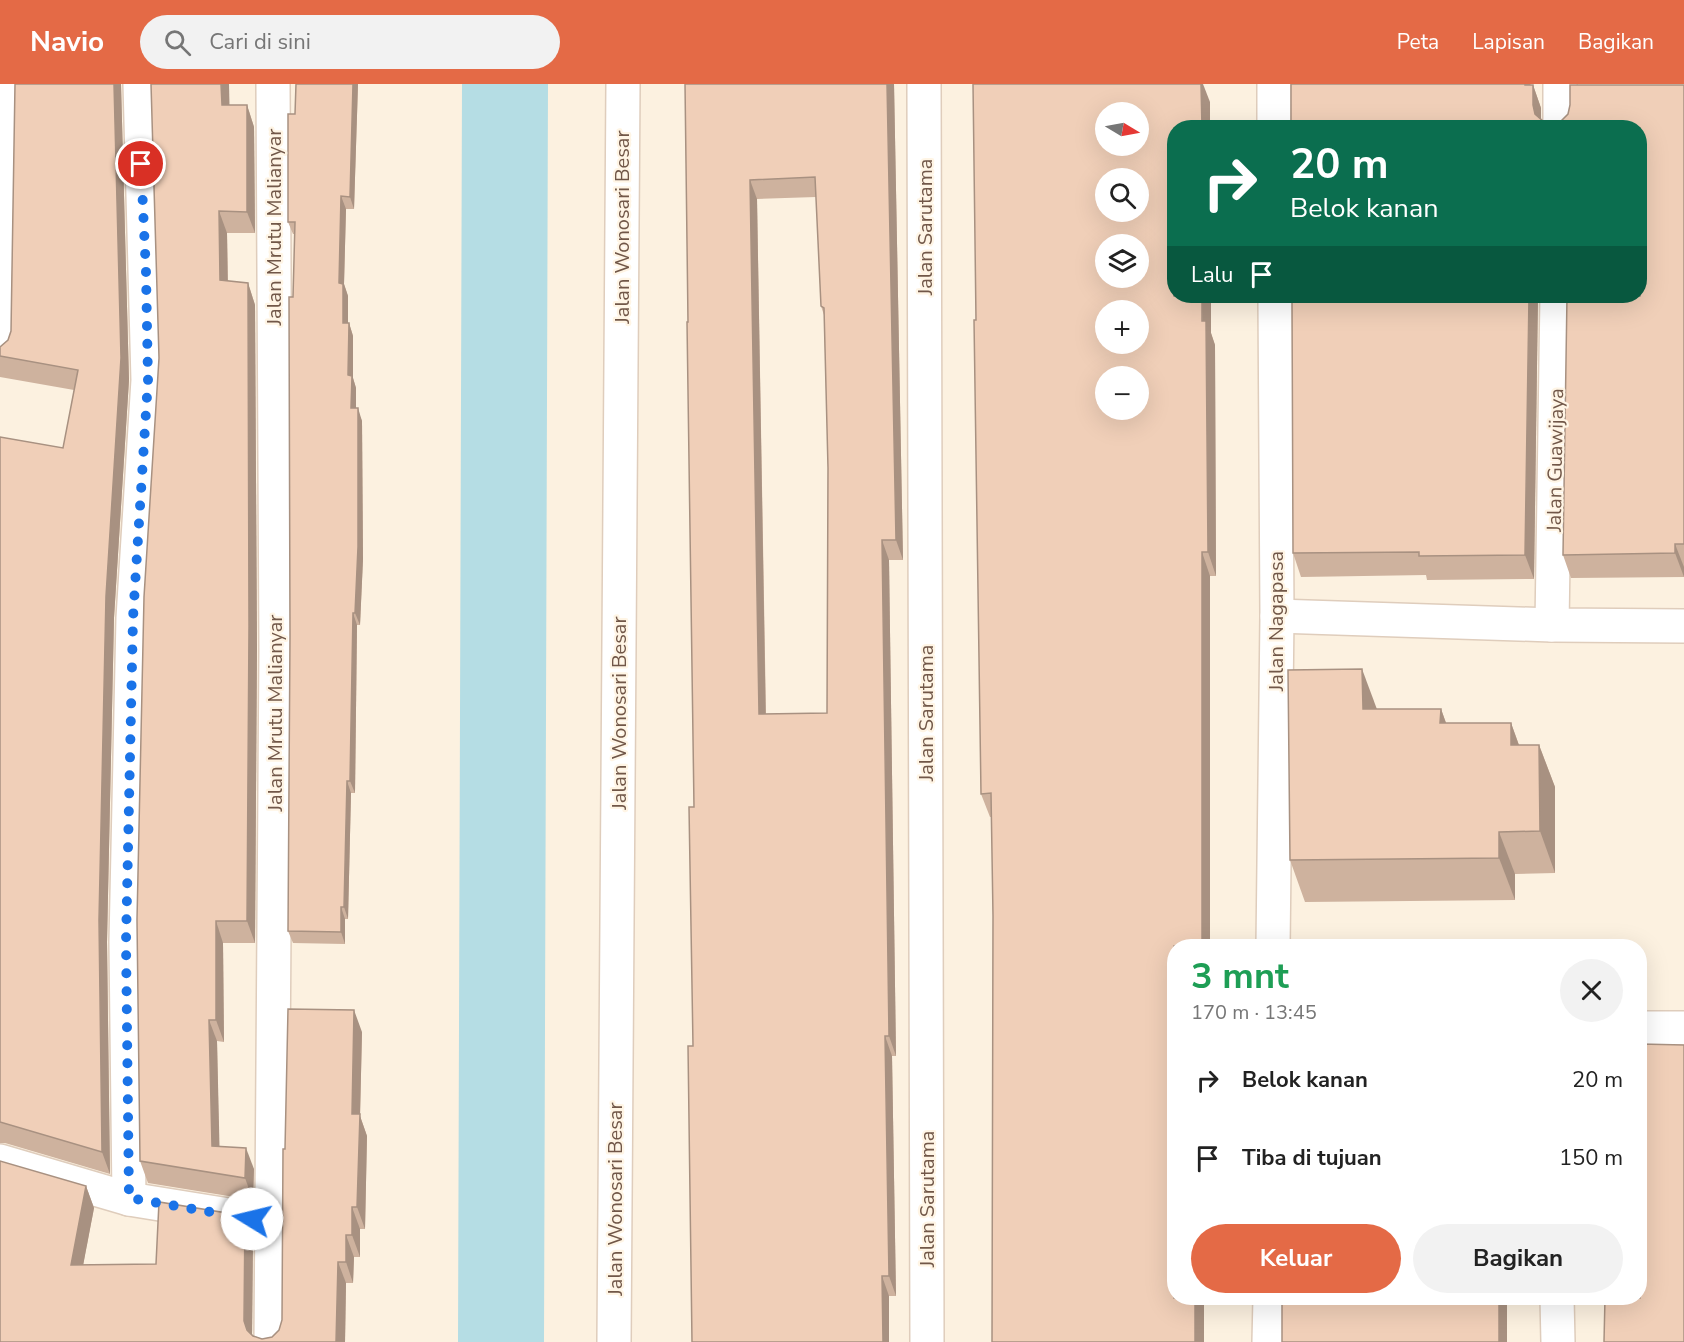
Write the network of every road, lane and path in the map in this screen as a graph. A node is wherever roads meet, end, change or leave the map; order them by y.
1 (4, 84) edge
2 (140, 84) edge
3 (273, 84) edge
4 (623, 84) edge
5 (924, 84) edge
6 (1274, 84) edge
7 (1560, 84) edge
8 (1274, 120) edge
9 (1560, 120) edge
10 (1275, 303) edge
11 (1557, 303) edge
12 (0, 352) edge
13 (1277, 616) junction
14 (1552, 625) junction
15 (1684, 626) edge
16 (1273, 939) edge
17 (1647, 1028) edge
18 (1684, 1028) edge
19 (0, 1161) edge
20 (129, 1198) junction
21 (272, 1222) junction
22 (1270, 1305) edge
23 (1557, 1305) edge
24 (271, 1342) edge
25 (614, 1342) edge
26 (927, 1342) edge
27 (1269, 1342) edge
28 (1558, 1342) edge

1 - 12 street
2 - 20 street
3 - 21 street, Jalan Mrutu Malianyar
4 - 25 street, Jalan Wonosari Besar
5 - 26 street, Jalan Sarutama
6 - 8 street
7 - 9 street
10 - 13 street, Jalan Nagapasa
11 - 14 street, Jalan Guawijaya
13 - 14 street
13 - 16 street, Jalan Nagapasa
14 - 15 street
17 - 18 street
19 - 20 street
20 - 21 street
21 - 24 street, Jalan Mrutu Malianyar
22 - 27 street
23 - 28 street

